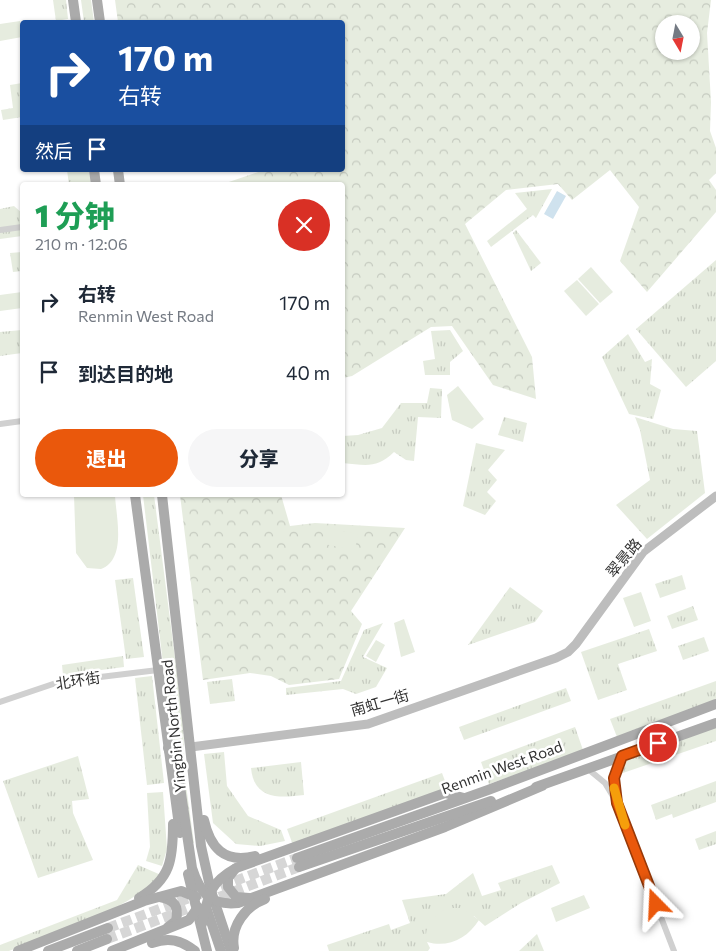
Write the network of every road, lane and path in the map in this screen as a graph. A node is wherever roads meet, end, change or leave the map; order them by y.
1 (73, 0) edge
2 (97, 0) edge
3 (76, 20) edge
4 (100, 20) edge
5 (20, 227) edge
6 (0, 230) edge
7 (20, 421) edge
8 (0, 424) edge
9 (716, 496) edge
10 (135, 497) edge
11 (162, 497) edge
12 (568, 652) joint
13 (158, 670) junction
14 (0, 702) edge
15 (716, 704) edge
16 (716, 723) edge
17 (192, 747) junction
18 (168, 748) junction
19 (622, 756) junction
20 (587, 768) junction
21 (195, 783) junction
22 (542, 786) junction
23 (464, 798) junction
24 (175, 803) junction
25 (617, 803) junction
26 (294, 847) junction
27 (348, 863) junction
28 (236, 868) junction
29 (158, 897) junction
30 (251, 898) junction
31 (204, 899) junction
32 (109, 915) junction
33 (108, 928) tunnel mouth
34 (159, 933) junction
35 (107, 939) tunnel mouth
36 (18, 951) edge
37 (48, 951) edge
38 (77, 951) edge
39 (112, 951) edge
40 (130, 951) edge
41 (195, 951) edge
42 (207, 951) edge
43 (221, 951) edge
44 (231, 951) edge
45 (235, 951) edge
46 (674, 951) edge

1 - 3 main road
2 - 4 main road
5 - 6 street
7 - 8 street
9 - 12 main road, 翠景路
10 - 13 main road
11 - 17 main road, Yingbin North Road
12 - 17 main road, 南虹一街
13 - 14 street, 北环街
13 - 18 main road
15 - 23 main road, Renmin West Road
16 - 19 main road, Renmin West Road
17 - 21 main road, Yingbin North Road
18 - 24 main road
18 - 31 main road
19 - 20 main road, Renmin West Road
19 - 25 street
20 - 22 main road, Renmin West Road
20 - 25 street
21 - 26 main road
21 - 31 main road, Yingbin North Road
22 - 23 main road, Renmin West Road
22 - 27 main road
23 - 26 main road
24 - 31 main road
24 - 32 main road
25 - 46 street
26 - 28 main road
27 - 30 main road
27 - 45 main road
28 - 30 main road
28 - 31 main road
29 - 31 main road
29 - 32 main road
29 - 34 main road
30 - 31 main road
31 - 34 main road
31 - 42 main road
31 - 43 main road
31 - 44 main road
32 - 36 main road
33 - 37 main road
34 - 39 main road
35 - 38 main road
40 - 41 main road

